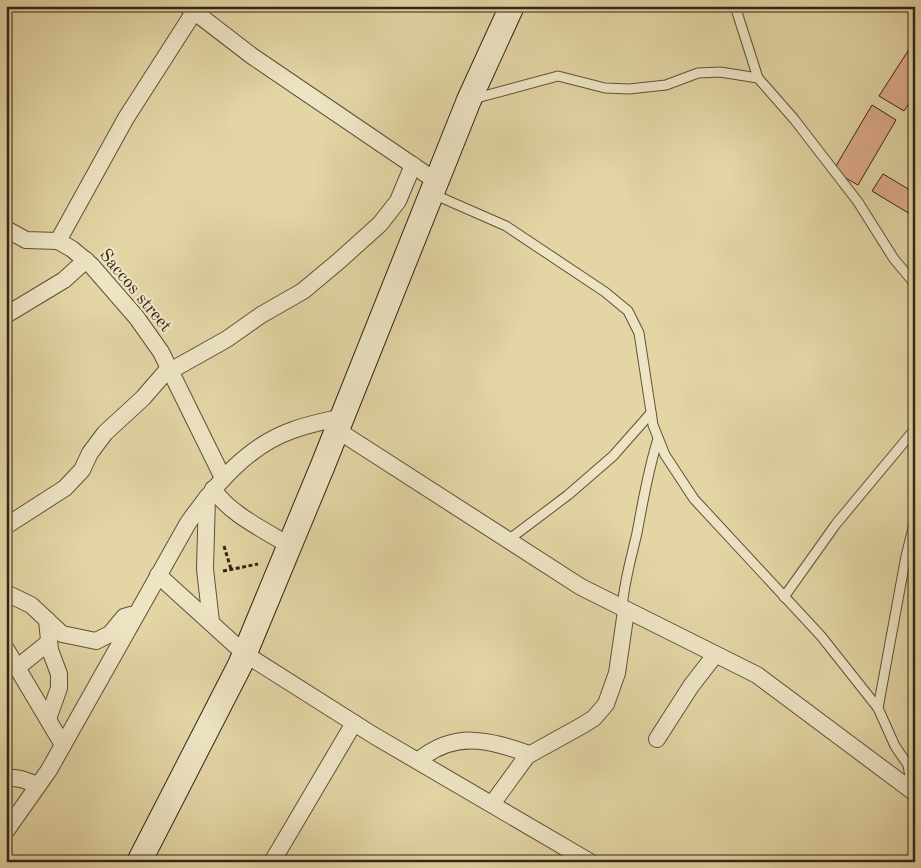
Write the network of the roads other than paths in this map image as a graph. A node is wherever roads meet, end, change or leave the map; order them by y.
1 (512, 6) edge
2 (735, 6) edge
3 (191, 9) edge
4 (758, 78) junction
5 (469, 100) junction
6 (413, 165) junction
7 (434, 187) junction
8 (6, 229) edge
9 (58, 241) junction
10 (86, 260) junction
11 (915, 284) edge
12 (6, 315) edge
13 (169, 370) junction
14 (651, 413) junction
15 (340, 424) junction
16 (915, 428) edge
17 (658, 439) junction
18 (214, 488) junction
19 (915, 520) edge
20 (6, 526) edge
21 (508, 540) junction
22 (288, 551) junction
23 (158, 575) junction
24 (6, 593) edge
25 (784, 598) junction
26 (624, 609) junction
27 (136, 616) junction
28 (47, 620) junction
29 (211, 622) junction
30 (48, 642) junction
31 (6, 649) edge
32 (245, 654) junction
33 (715, 655) junction
34 (18, 666) junction
35 (878, 708) junction
36 (48, 719) junction
37 (354, 723) junction
38 (657, 740) dead end
39 (63, 745) junction
40 (530, 754) junction
41 (418, 761) junction
42 (6, 777) edge
43 (38, 785) junction
44 (914, 793) edge
45 (492, 804) junction
46 (6, 832) edge
47 (139, 862) edge
48 (272, 862) edge
49 (590, 862) edge

1 - 5 street
2 - 4 lane
3 - 6 street
3 - 9 street
4 - 5 lane
4 - 11 lane
5 - 7 street
6 - 7 street
6 - 13 street
7 - 14 lane
7 - 15 street
8 - 9 street
9 - 10 street, Saccos street
10 - 12 street
10 - 13 street, Saccos street
13 - 18 street, Saccos street
13 - 20 street
14 - 17 lane
14 - 21 lane
15 - 18 street
15 - 21 street
15 - 22 street
16 - 25 lane
17 - 25 lane
17 - 26 lane
18 - 22 street
18 - 23 street
18 - 29 street
19 - 35 lane
21 - 26 street
22 - 32 street
23 - 27 street
23 - 29 street
24 - 28 street
25 - 35 lane
26 - 33 street
26 - 40 street
27 - 28 street
27 - 39 street
28 - 30 street
29 - 32 street
30 - 34 street
30 - 36 street
31 - 34 street
32 - 37 street
32 - 47 street
33 - 38 street
33 - 44 street
34 - 36 street
35 - 44 lane
36 - 39 street
37 - 41 street
37 - 48 street
39 - 43 street
40 - 41 street
40 - 45 street
41 - 45 street
42 - 43 street
43 - 46 street
45 - 49 street

